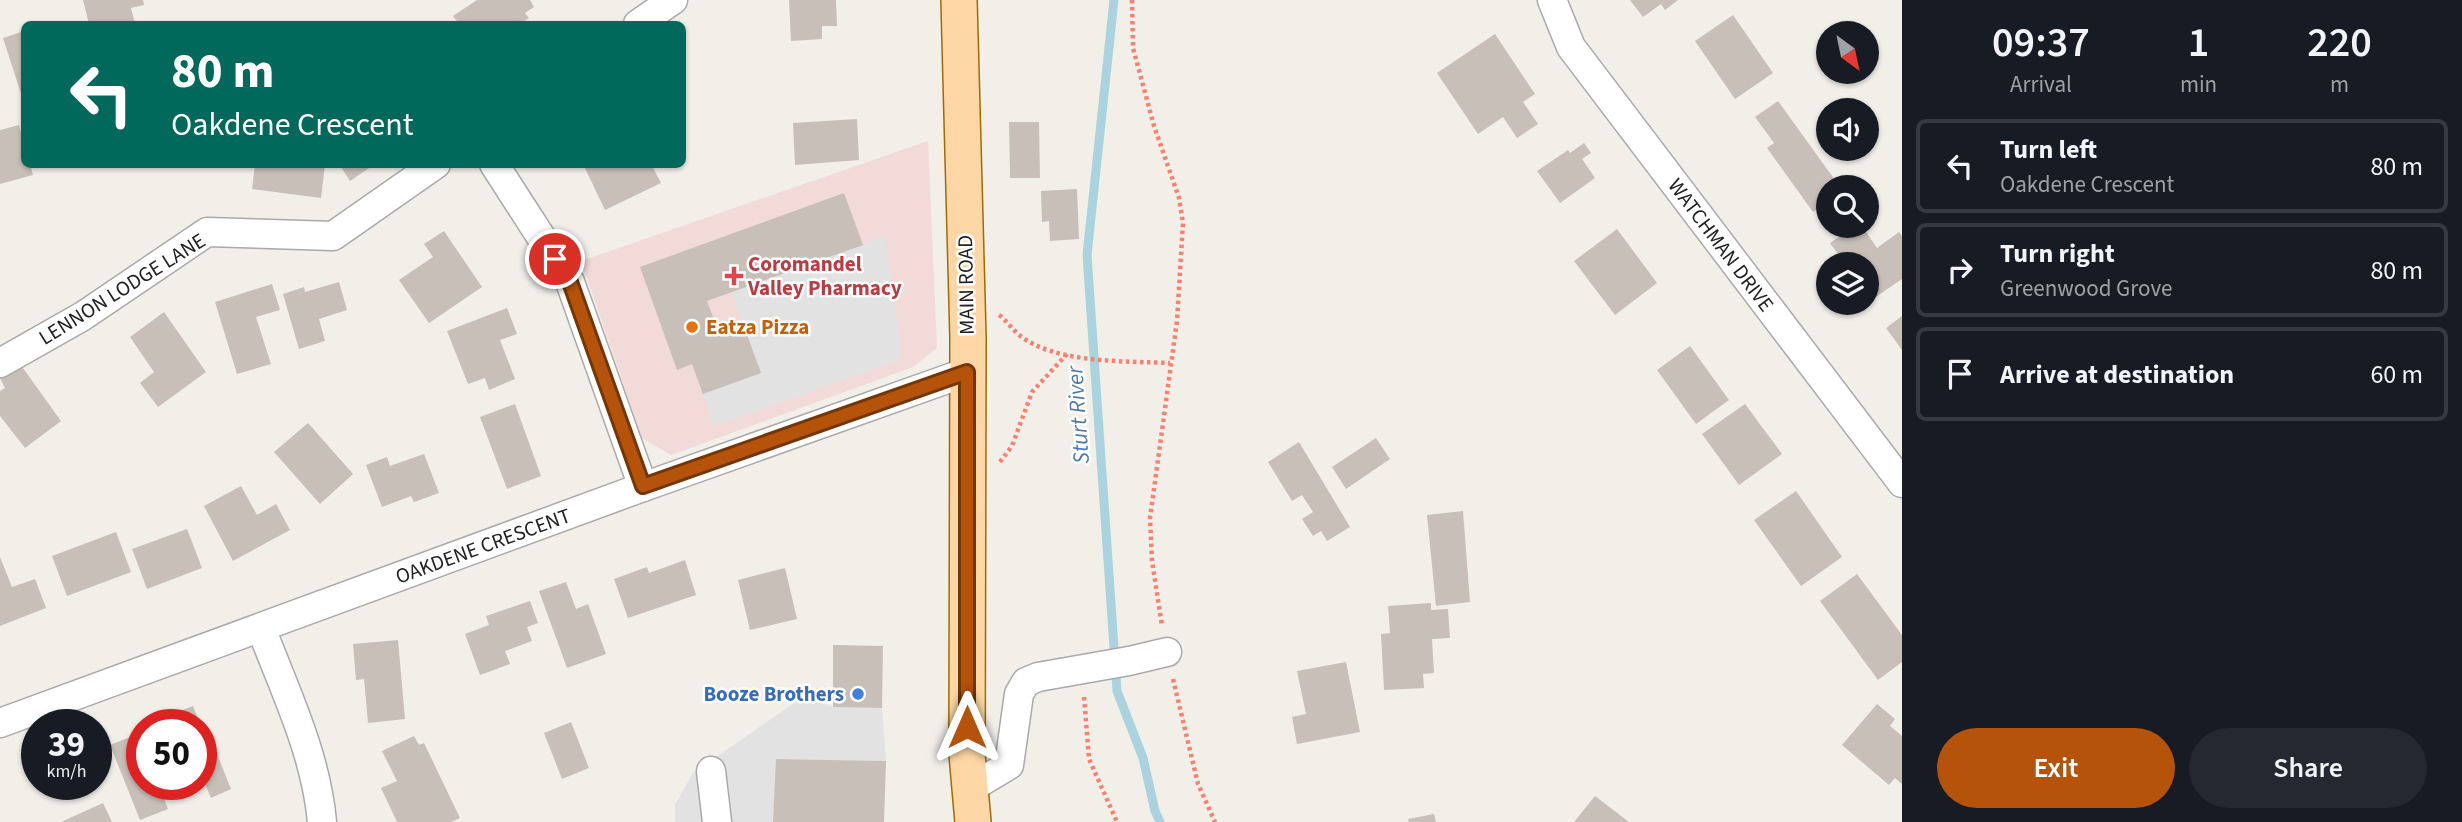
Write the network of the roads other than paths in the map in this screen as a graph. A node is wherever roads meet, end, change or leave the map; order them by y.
1 (673, 0) edge
2 (959, 0) edge
3 (1552, 0) edge
4 (642, 21) edge
5 (430, 168) edge
6 (497, 168) edge
7 (0, 363) edge
8 (967, 372) junction
9 (1902, 483) edge
10 (643, 486) junction
11 (261, 628) junction
12 (1167, 652) road end
13 (0, 723) edge
14 (711, 771) dead end
15 (971, 805) edge
16 (322, 822) edge
17 (717, 822) edge

1 - 4 street
2 - 8 main road, MAIN ROAD
3 - 9 street, WATCHMAN DRIVE
5 - 7 street, LENNON LODGE LANE
6 - 10 street
8 - 10 street, OAKDENE CRESCENT
8 - 15 main road, MAIN ROAD
10 - 11 street, OAKDENE CRESCENT
11 - 13 street, OAKDENE CRESCENT
11 - 16 street
12 - 15 street
14 - 17 street

